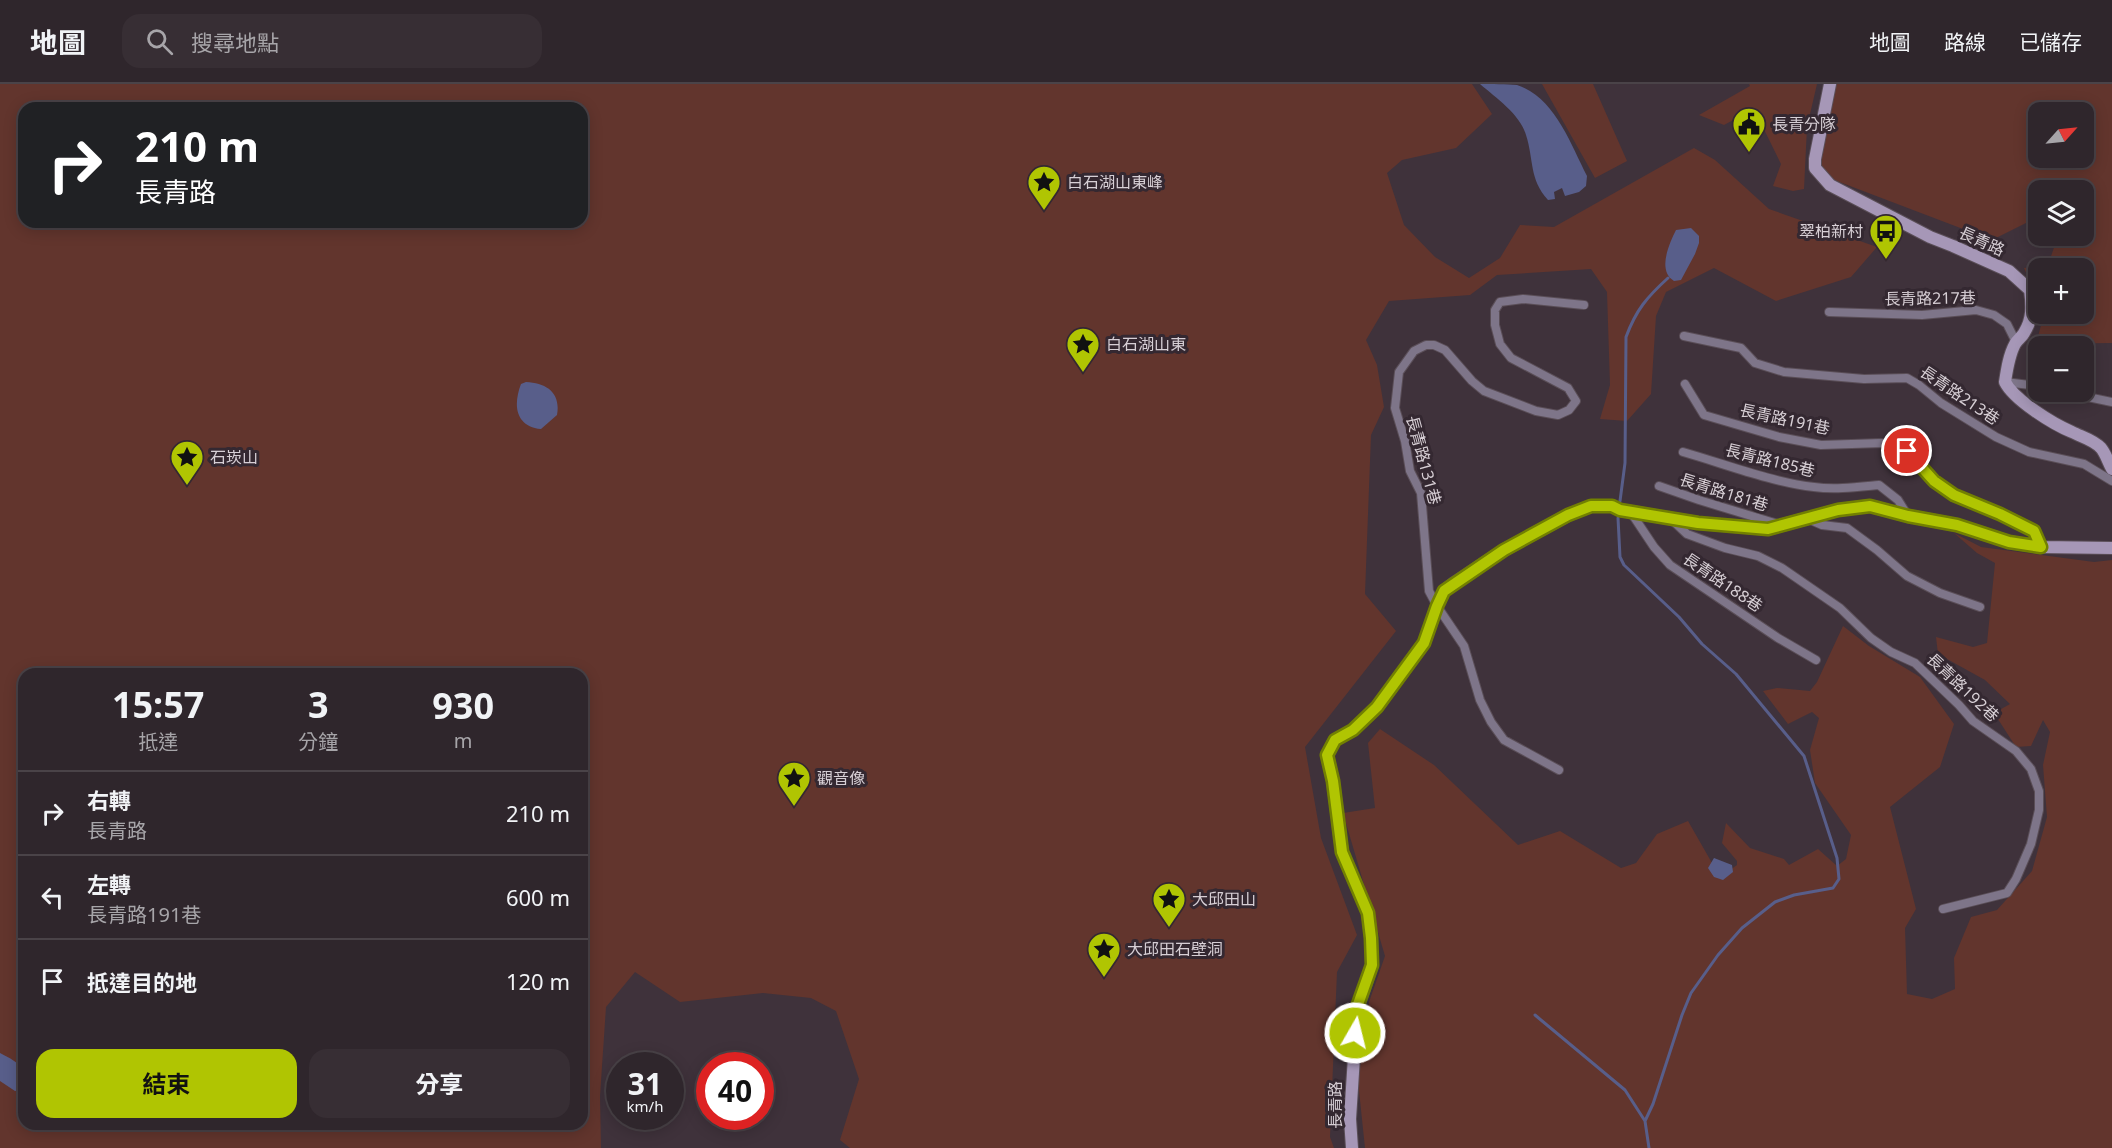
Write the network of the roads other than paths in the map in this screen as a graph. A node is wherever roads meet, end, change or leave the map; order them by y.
1 (1830, 84) edge
2 (1584, 305) dead end
3 (1829, 312) dead end
4 (1684, 336) dead end
5 (2016, 342) junction
6 (2005, 382) junction
7 (1685, 384) dead end
8 (2028, 385) edge
9 (2094, 398) edge
10 (2112, 402) edge
11 (1683, 452) dead end
12 (2112, 469) edge
13 (2112, 481) edge
14 (1659, 486) dead end
15 (1630, 511) junction
16 (1908, 516) junction
17 (1670, 518) junction
18 (1806, 518) junction
19 (1781, 525) junction
20 (2041, 547) junction
21 (2112, 548) edge
22 (1437, 606) junction
23 (1980, 607) dead end
24 (1816, 660) dead end
25 (1559, 770) dead end
26 (1943, 909) dead end
27 (1352, 1148) edge

1 - 5 street, 長青路
2 - 22 street, 長青路131巷
3 - 5 street, 長青路217巷
4 - 13 street, 長青路213巷
5 - 6 street, 長青路
6 - 8 street
6 - 12 street
7 - 20 street, 長青路191巷
9 - 10 street
11 - 16 street, 長青路185巷
14 - 19 street, 長青路181巷
15 - 17 street, 長青路
15 - 22 street, 長青路
15 - 24 street, 長青路188巷
16 - 18 street, 長青路
16 - 20 street, 長青路
17 - 19 street, 長青路
17 - 26 street, 長青路192巷
18 - 19 street, 長青路
18 - 23 street
20 - 21 street, 長青路
22 - 25 street, 長青路131巷
22 - 27 street, 長青路

